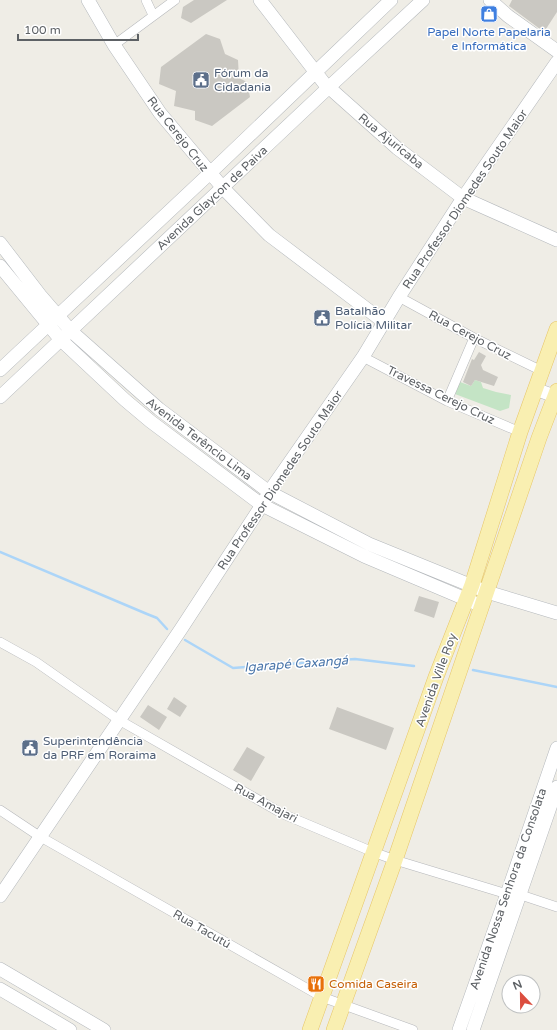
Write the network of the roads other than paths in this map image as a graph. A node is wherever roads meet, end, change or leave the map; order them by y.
1 (88, 0) edge
2 (146, 0) edge
3 (175, 0) edge
4 (260, 0) edge
5 (391, 0) edge
6 (424, 0) edge
7 (490, 0) edge
8 (154, 16) junction
9 (114, 45) junction
10 (557, 51) edge
11 (557, 62) edge
12 (316, 73) junction
13 (328, 88) junction
14 (210, 174) junction
15 (223, 188) junction
16 (463, 198) junction
17 (557, 240) edge
18 (0, 243) edge
19 (0, 266) edge
20 (399, 297) junction
21 (57, 316) junction
22 (384, 322) junction
23 (48, 326) junction
24 (557, 329) edge
25 (71, 331) junction
26 (474, 338) junction
27 (61, 340) junction
28 (363, 357) junction
29 (0, 370) edge
30 (542, 371) junction
31 (135, 389) junction
32 (535, 389) junction
33 (556, 394) edge
34 (0, 397) edge
35 (125, 400) junction
36 (447, 401) junction
37 (520, 432) junction
38 (269, 492) junction
39 (262, 506) junction
40 (472, 585) junction
41 (465, 599) junction
42 (485, 599) junction
43 (557, 613) edge
44 (0, 642) edge
45 (119, 720) junction
46 (557, 748) edge
47 (557, 787) edge
48 (0, 810) edge
49 (39, 836) junction
50 (373, 852) junction
51 (395, 860) junction
52 (507, 894) junction
53 (521, 895) junction
54 (0, 896) edge
55 (557, 907) edge
56 (0, 969) edge
57 (0, 989) edge
58 (322, 997) junction
59 (343, 1006) junction
60 (70, 1030) edge
61 (104, 1030) edge
62 (310, 1030) edge
63 (334, 1030) edge
64 (413, 1030) edge
65 (459, 1030) edge
66 (473, 1030) edge

1 - 9 main road, Rua Cerejo Cruz
2 - 8 street
3 - 8 street
4 - 12 main road, Rua Ajuricaba
5 - 12 main road, Avenida Glaycon de Paiva
6 - 13 main road, Avenida Glaycon de Paiva
7 - 10 main road
8 - 9 street
9 - 14 main road, Rua Cerejo Cruz
11 - 16 main road, Rua Professor Diomedes Souto Maior
12 - 13 main road, Rua Ajuricaba
12 - 14 main road, Avenida Glaycon de Paiva
13 - 15 main road, Avenida Glaycon de Paiva
13 - 16 main road, Rua Ajuricaba
14 - 15 main road, Rua Cerejo Cruz
14 - 21 main road, Avenida Glaycon de Paiva
15 - 22 main road, Rua Cerejo Cruz
15 - 25 main road, Avenida Glaycon de Paiva
16 - 17 main road, Rua Ajuricaba
16 - 20 main road, Rua Professor Diomedes Souto Maior
18 - 21 main road, Avenida Terêncio Lima
19 - 23 main road, Avenida Terêncio Lima
20 - 22 main road, Rua Professor Diomedes Souto Maior
20 - 26 street, Rua Cerejo Cruz
21 - 23 main road, Avenida Glaycon de Paiva
21 - 25 main road, Avenida Terêncio Lima
22 - 28 main road, Rua Professor Diomedes Souto Maior
23 - 27 main road, Avenida Terêncio Lima
23 - 29 main road, Avenida Glaycon de Paiva
24 - 30 main road, Avenida Ville Roy
25 - 27 main road, Avenida Glaycon de Paiva
25 - 31 main road, Avenida Terêncio Lima
26 - 30 street, Rua Cerejo Cruz
26 - 36 street
27 - 34 main road, Avenida Glaycon de Paiva
27 - 35 main road, Avenida Terêncio Lima
28 - 36 street, Travessa Cerejo Cruz
28 - 38 main road, Rua Professor Diomedes Souto Maior
30 - 32 main road, Avenida Ville Roy
31 - 35 main road
31 - 38 main road, Avenida Terêncio Lima
32 - 33 main road
32 - 37 main road, Avenida Ville Roy
33 - 42 main road, Avenida Ville Roy
35 - 39 main road, Avenida Terêncio Lima
36 - 37 street, Travessa Cerejo Cruz
37 - 40 main road, Avenida Ville Roy
38 - 39 main road, Rua Professor Diomedes Souto Maior
38 - 40 main road, Avenida Terêncio Lima
39 - 41 main road, Avenida Terêncio Lima
39 - 45 main road, Rua Professor Diomedes Souto Maior
40 - 41 main road, Avenida Ville Roy
40 - 42 main road, Avenida Terêncio Lima
41 - 42 main road, Avenida Terêncio Lima
41 - 50 main road, Avenida Ville Roy
42 - 43 main road, Avenida Terêncio Lima
42 - 51 main road, Avenida Ville Roy
44 - 45 street, Rua Amajari
45 - 49 main road, Rua Professor Diomedes Souto Maior
45 - 50 street, Rua Amajari
46 - 52 main road, Avenida Nossa Senhora da Consolata
47 - 53 main road, Avenida Nossa Senhora da Consolata
48 - 49 street, Rua Tacutú
49 - 54 main road, Rua Professor Diomedes Souto Maior
49 - 58 street, Rua Tacutú
50 - 51 street, Rua Amajari
50 - 58 main road, Avenida Ville Roy
51 - 52 street, Rua Amajari
51 - 59 main road, Avenida Ville Roy
52 - 53 street, Rua Amajari
52 - 65 main road, Avenida Nossa Senhora da Consolata
53 - 55 street, Rua Amajari
53 - 66 main road, Avenida Nossa Senhora da Consolata
56 - 61 main road
57 - 60 main road
58 - 59 street, Rua Tacutú
58 - 62 main road, Avenida Ville Roy
59 - 63 main road, Avenida Ville Roy
59 - 64 street, Rua Tacutú

